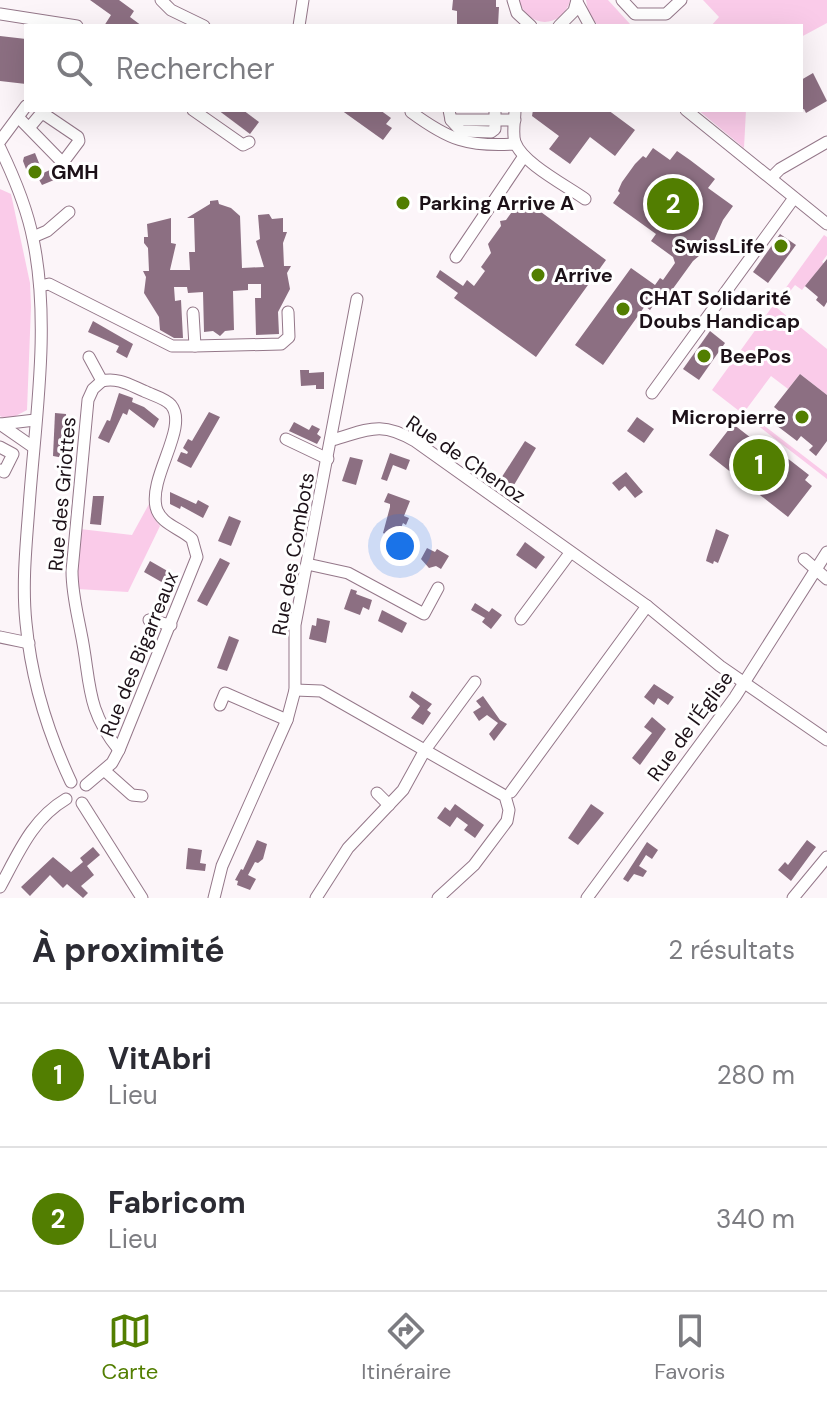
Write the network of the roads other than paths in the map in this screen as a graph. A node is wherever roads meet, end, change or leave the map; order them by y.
1 (161, 0) edge
2 (303, 0) edge
3 (513, 0) edge
4 (622, 0) edge
5 (681, 0) edge
6 (577, 1) edge
7 (517, 13) junction
8 (0, 14) edge
9 (64, 24) edge
10 (200, 24) edge
11 (299, 24) edge
12 (517, 24) edge
13 (529, 24) edge
14 (562, 24) edge
15 (589, 24) edge
16 (24, 109) edge
17 (196, 112) edge
18 (411, 112) edge
19 (688, 112) edge
20 (450, 115) edge
21 (495, 115) edge
22 (515, 115) edge
23 (18, 117) junction
24 (29, 128) junction
25 (0, 141) edge
26 (249, 142) dead end
27 (827, 142) edge
28 (515, 144) junction
29 (0, 148) edge
30 (524, 156) junction
31 (4, 166) edge
32 (771, 178) junction
33 (794, 198) junction
34 (585, 199) dead end
35 (69, 212) dead end
36 (827, 224) edge
37 (33, 237) junction
38 (456, 257) dead end
39 (40, 286) junction
40 (357, 299) dead end
41 (288, 312) dead end
42 (193, 313) dead end
43 (195, 346) junction
44 (89, 357) dead end
45 (102, 381) junction
46 (652, 393) dead end
47 (35, 420) junction
48 (0, 424) edge
49 (286, 439) dead end
50 (332, 440) junction
51 (0, 447) edge
52 (33, 447) junction
53 (328, 459) junction
54 (0, 470) edge
55 (827, 552) edge
56 (570, 553) junction
57 (804, 559) dead end
58 (307, 564) junction
59 (815, 570) junction
60 (827, 579) edge
61 (438, 588) dead end
62 (647, 606) junction
63 (521, 619) dead end
64 (149, 620) dead end
65 (171, 625) junction
66 (0, 637) edge
67 (29, 643) junction
68 (475, 682) dead end
69 (744, 683) junction
70 (295, 690) junction
71 (220, 705) dead end
72 (287, 720) junction
73 (827, 740) edge
74 (119, 750) junction
75 (425, 750) junction
76 (105, 771) junction
77 (71, 782) junction
78 (86, 785) junction
79 (377, 793) dead end
80 (508, 794) junction
81 (142, 796) dead end
82 (66, 799) junction
83 (82, 803) junction
84 (389, 805) junction
85 (827, 857) edge
86 (0, 887) edge
87 (142, 898) edge
88 (214, 898) edge
89 (316, 898) edge
90 (438, 898) edge
91 (587, 898) edge
92 (793, 898) edge

1 - 10 street
2 - 11 street
3 - 7 street
4 - 5 street
6 - 14 street
6 - 15 street
7 - 12 street
7 - 13 street
8 - 9 street
16 - 23 street
17 - 26 street
18 - 28 street
19 - 32 street
20 - 21 street
21 - 22 street
22 - 28 street
23 - 24 street
23 - 25 street
24 - 24 street
27 - 32 street
28 - 30 street
29 - 31 street
30 - 34 street
30 - 38 street
31 - 37 street
32 - 33 street
33 - 36 street
33 - 46 street
35 - 37 street
37 - 39 street
39 - 43 street
39 - 47 street
40 - 50 street, Rue des Combots
41 - 43 street
42 - 43 street
44 - 45 street
45 - 65 street, Rue des Bigarreaux
45 - 74 street, Rue des Griottes
47 - 48 street
47 - 52 street
48 - 52 street
49 - 53 street
50 - 53 street, Rue des Combots
50 - 56 street, Rue de Chenoz
51 - 54 street
52 - 67 street
53 - 58 street, Rue des Combots
55 - 59 street, Rue de l'Église
56 - 62 street, Rue de Chenoz
56 - 63 street
57 - 59 street
58 - 61 street
58 - 70 street, Rue des Combots
59 - 60 street
59 - 69 street, Rue de l'Église
62 - 69 street, Rue de Chenoz
62 - 80 street
64 - 65 street
65 - 74 street, Rue des Bigarreaux
66 - 67 street
67 - 77 street
68 - 75 street
69 - 73 street, Rue de Chenoz
69 - 91 street, Rue de l'Église
70 - 72 street, Rue des Combots
70 - 75 street
71 - 72 street
72 - 88 street, Rue des Combots
74 - 76 street, Rue des Bigarreaux
75 - 80 street
75 - 84 street
76 - 78 street, Rue des Bigarreaux
76 - 81 street
77 - 78 street
77 - 82 street
78 - 83 street
79 - 84 street
80 - 90 street
82 - 83 street
82 - 86 street
83 - 87 street
84 - 89 street
85 - 92 street

